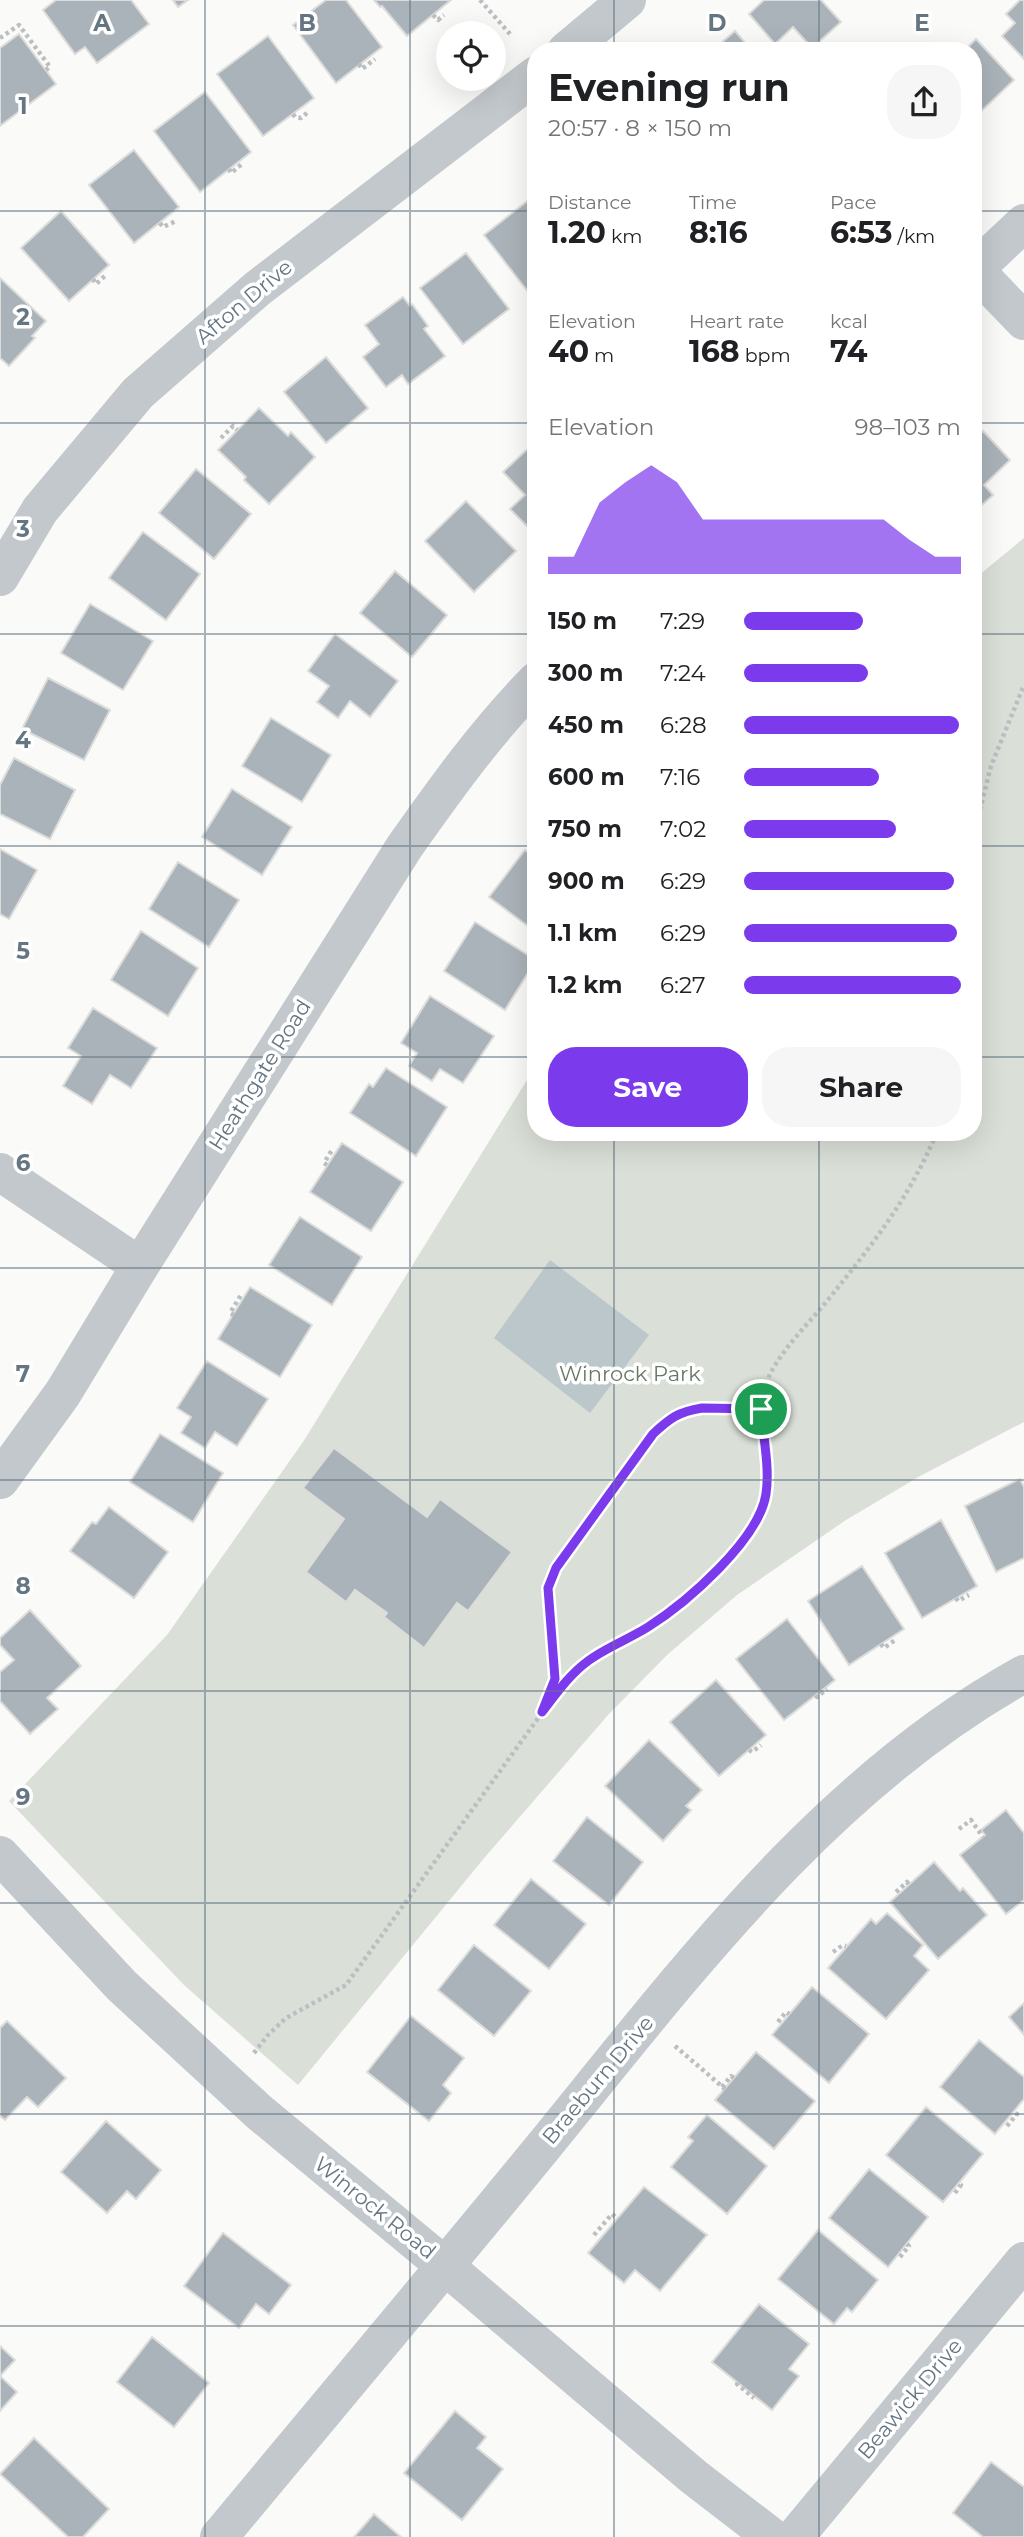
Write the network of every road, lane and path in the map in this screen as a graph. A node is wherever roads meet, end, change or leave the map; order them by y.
1 (480, 0) edge
2 (627, 0) edge
3 (433, 15) dead end
4 (444, 15) dead end
5 (510, 34) dead end
6 (0, 38) edge
7 (577, 42) edge
8 (375, 59) dead end
9 (359, 65) dead end
10 (46, 70) dead end
11 (527, 82) edge
12 (309, 113) dead end
13 (293, 114) dead end
14 (242, 164) dead end
15 (229, 169) dead end
16 (176, 221) dead end
17 (160, 223) dead end
18 (1024, 223) edge
19 (982, 263) edge
20 (106, 275) dead end
21 (93, 279) dead end
22 (982, 279) edge
23 (1024, 321) edge
24 (237, 430) dead end
25 (221, 438) dead end
26 (0, 577) edge
27 (1024, 685) edge
28 (527, 690) edge
29 (982, 803) edge
30 (932, 1141) edge
31 (332, 1150) dead end
32 (327, 1165) dead end
33 (0, 1172) edge
34 (140, 1266) junction
35 (241, 1295) dead end
36 (233, 1315) dead end
37 (761, 1409) junction
38 (0, 1480) edge
39 (969, 1595) dead end
40 (956, 1598) dead end
41 (895, 1640) dead end
42 (881, 1644) dead end
43 (1024, 1674) edge
44 (827, 1689) dead end
45 (816, 1695) dead end
46 (542, 1712) junction
47 (761, 1745) dead end
48 (749, 1749) dead end
49 (959, 1829) dead end
50 (983, 1837) dead end
51 (0, 1855) edge
52 (909, 1885) dead end
53 (896, 1892) dead end
54 (846, 1946) dead end
55 (833, 1952) dead end
56 (789, 2014) dead end
57 (646, 2021) junction
58 (778, 2022) dead end
59 (254, 2053) dead end
60 (734, 2078) dead end
61 (1013, 2112) dead end
62 (1007, 2126) dead end
63 (959, 2183) dead end
64 (955, 2193) dead end
65 (618, 2218) dead end
66 (594, 2235) dead end
67 (907, 2244) dead end
68 (900, 2257) dead end
69 (1024, 2261) edge
70 (445, 2266) junction
71 (738, 2383) dead end
72 (754, 2398) dead end
73 (219, 2537) edge
74 (772, 2537) edge
75 (795, 2537) edge

1 - 5 path
2 - 7 street
3 - 4 path
6 - 10 path
8 - 9 path
11 - 26 street, Afton Drive
12 - 13 path
14 - 15 path
16 - 17 path
18 - 19 street
20 - 21 path
22 - 23 street
24 - 25 path
27 - 29 path
28 - 34 street, Heathgate Road
30 - 37 path
31 - 32 path
33 - 34 street
34 - 38 street, Heathgate Road
35 - 36 path
37 - 46 path
37 - 46 path
39 - 40 path
41 - 42 path
43 - 57 street, Braeburn Drive
44 - 45 path
46 - 59 path
47 - 48 path
49 - 50 path
51 - 70 street, Winrock Road
52 - 53 path
54 - 55 path
56 - 58 path
57 - 60 path
57 - 70 street, Braeburn Drive
61 - 62 path
63 - 64 path
65 - 66 path
67 - 68 path
69 - 75 street, Beawick Drive
70 - 73 street, Braeburn Drive
70 - 74 street, Winrock Road
71 - 72 path

